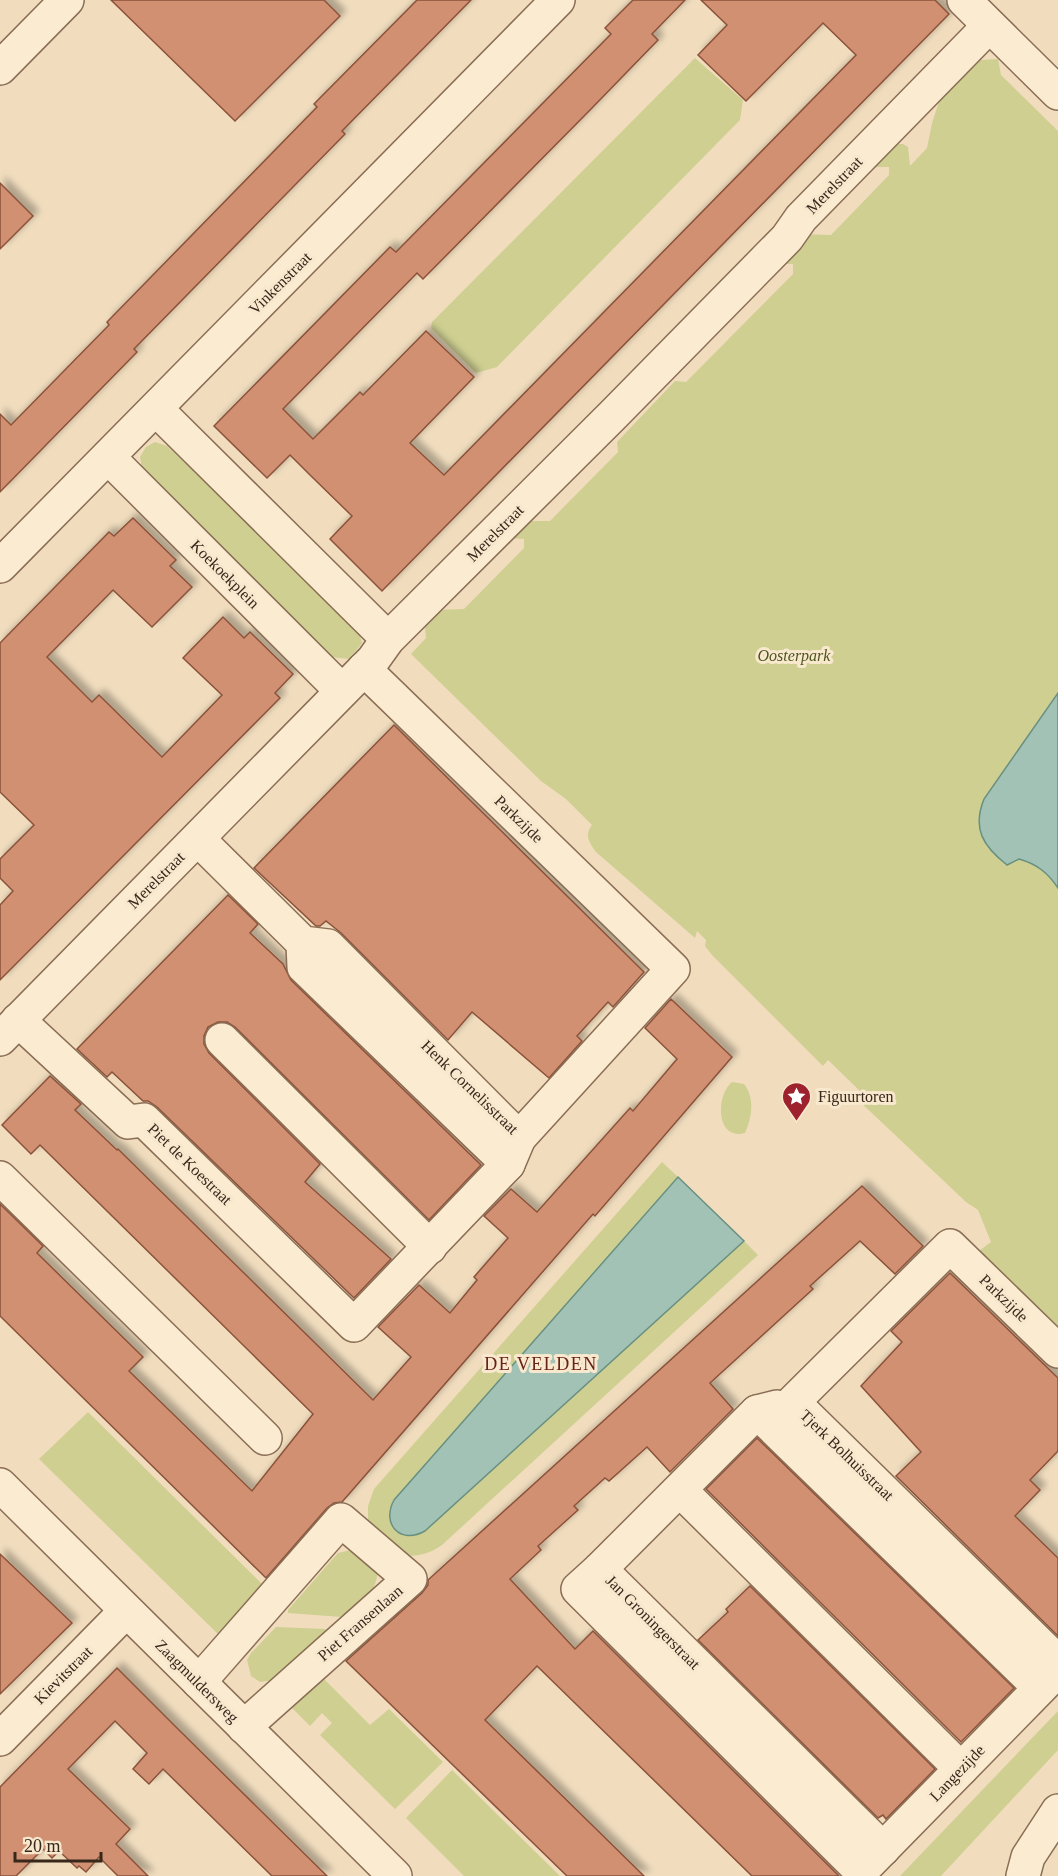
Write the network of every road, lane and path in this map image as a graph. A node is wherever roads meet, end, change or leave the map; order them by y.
1 (67, 0) edge
2 (558, 0) edge
3 (964, 0) edge
4 (989, 26) junction
5 (0, 68) edge
6 (1058, 93) edge
7 (156, 409) junction
8 (108, 457) junction
9 (0, 566) edge
10 (388, 639) junction
11 (353, 680) junction
12 (198, 839) junction
13 (673, 969) joint
14 (9, 1029) edge
15 (222, 1040) dead end
16 (514, 1151) junction
17 (0, 1178) edge
18 (950, 1246) joint
19 (430, 1247) junction
20 (1058, 1351) edge
21 (793, 1402) junction
22 (757, 1412) junction
23 (265, 1437) dead end
24 (0, 1485) edge
25 (686, 1496) dead end
26 (126, 1611) junction
27 (1058, 1662) edge
28 (1049, 1679) edge
29 (199, 1682) junction
30 (244, 1727) junction
31 (0, 1739) edge
32 (961, 1769) junction
33 (1058, 1810) edge
34 (866, 1865) edge
35 (395, 1876) edge
36 (1023, 1876) edge

1 - 5 street
2 - 7 street, Vinkenstraat
3 - 4 street
4 - 6 street
4 - 10 street, Merelstraat
7 - 8 street, Vinkenstraat
7 - 10 street
8 - 9 street, Vinkenstraat
8 - 11 street, Koekoekplein
10 - 11 street, Merelstraat
11 - 12 street, Merelstraat
11 - 13 street, Parkzijde
12 - 14 street, Merelstraat
12 - 16 street, Henk Cornelisstraat
13 - 16 street, Henk Cornelisstraat
14 - 19 street, Piet de Koestraat
15 - 19 street
16 - 19 street
17 - 23 street
18 - 20 street, Parkzijde
18 - 21 street, Tjerk Bolhuisstraat
21 - 22 street
21 - 27 street, Tjerk Bolhuisstraat
22 - 28 street, Tjerk Bolhuisstraat
22 - 34 street, Jan Groningerstraat
24 - 26 street, Zaagmuldersweg
25 - 32 street
26 - 29 street, Zaagmuldersweg
26 - 31 street, Kievitstraat
28 - 32 street, Langezijde
29 - 30 street, Zaagmuldersweg
29 - 30 street, Piet Fransenlaan
30 - 35 street, Zaagmuldersweg
32 - 34 street, Langezijde
33 - 36 street

